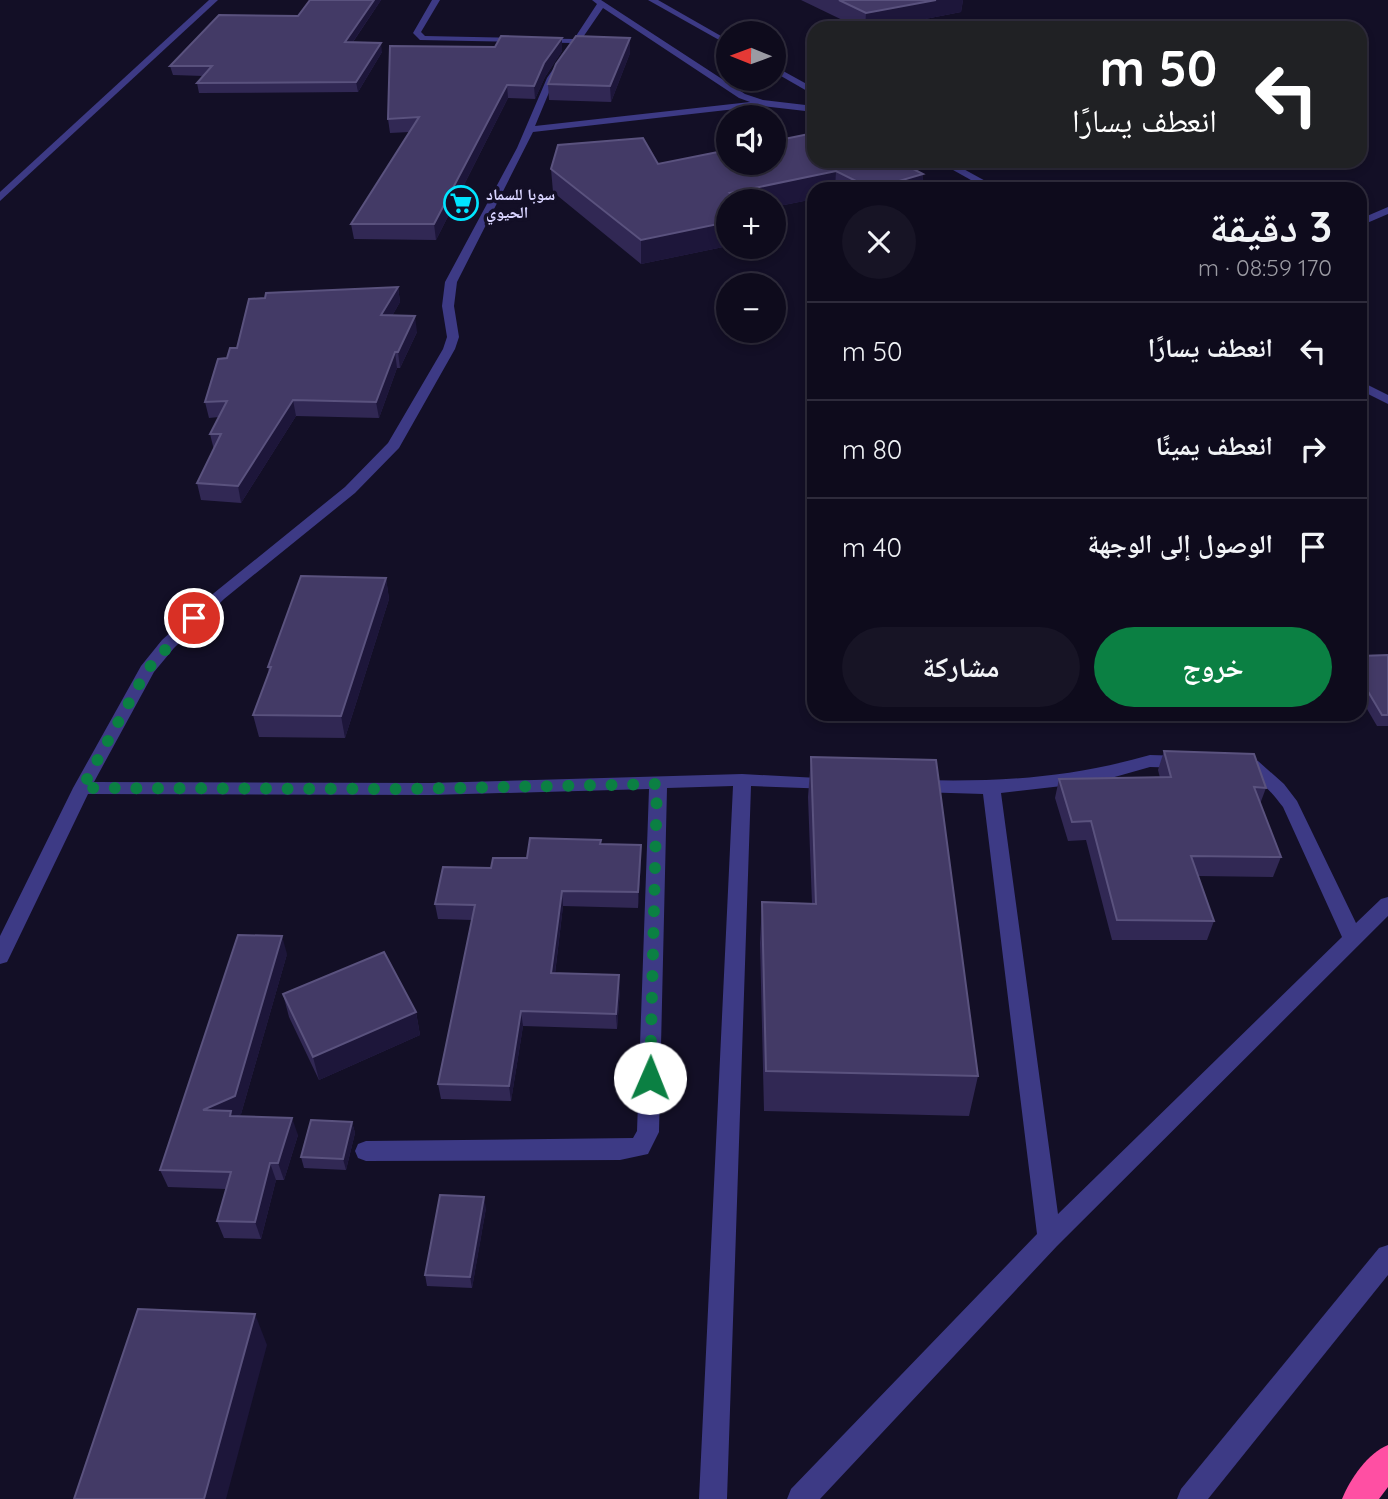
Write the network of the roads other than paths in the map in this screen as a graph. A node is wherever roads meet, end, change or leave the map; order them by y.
1 (214, 0) edge
2 (436, 0) edge
3 (652, 0) edge
4 (599, 3) edge
5 (716, 36) edge
6 (574, 41) junction
7 (786, 76) edge
8 (807, 88) edge
9 (762, 103) junction
10 (807, 108) edge
11 (529, 130) junction
12 (955, 168) edge
13 (982, 182) edge
14 (0, 198) edge
15 (1388, 210) edge
16 (1367, 220) edge
17 (1367, 389) edge
18 (1388, 400) edge
19 (1201, 763) edge
20 (1227, 764) edge
21 (742, 780) junction
22 (853, 783) edge
23 (657, 784) junction
24 (894, 785) edge
25 (82, 788) junction
26 (991, 788) junction
27 (1388, 904) edge
28 (1352, 936) junction
29 (0, 956) edge
30 (366, 1151) dead end
31 (1049, 1238) junction
32 (1388, 1256) edge
33 (1388, 1461) edge
34 (713, 1499) edge
35 (801, 1499) edge
36 (1191, 1499) edge
37 (1358, 1499) edge

1 - 14 street
2 - 6 street
3 - 5 street
4 - 6 street
4 - 9 street
6 - 11 street
7 - 8 street
9 - 10 street
9 - 11 street
11 - 25 street
12 - 13 street
15 - 16 street
17 - 18 street
19 - 26 street
20 - 28 street
21 - 22 street
21 - 23 street
21 - 34 street
23 - 25 street
23 - 30 street
24 - 26 street
25 - 29 street
26 - 31 street
27 - 28 street
28 - 31 street
31 - 35 street
32 - 36 street
33 - 37 highway

